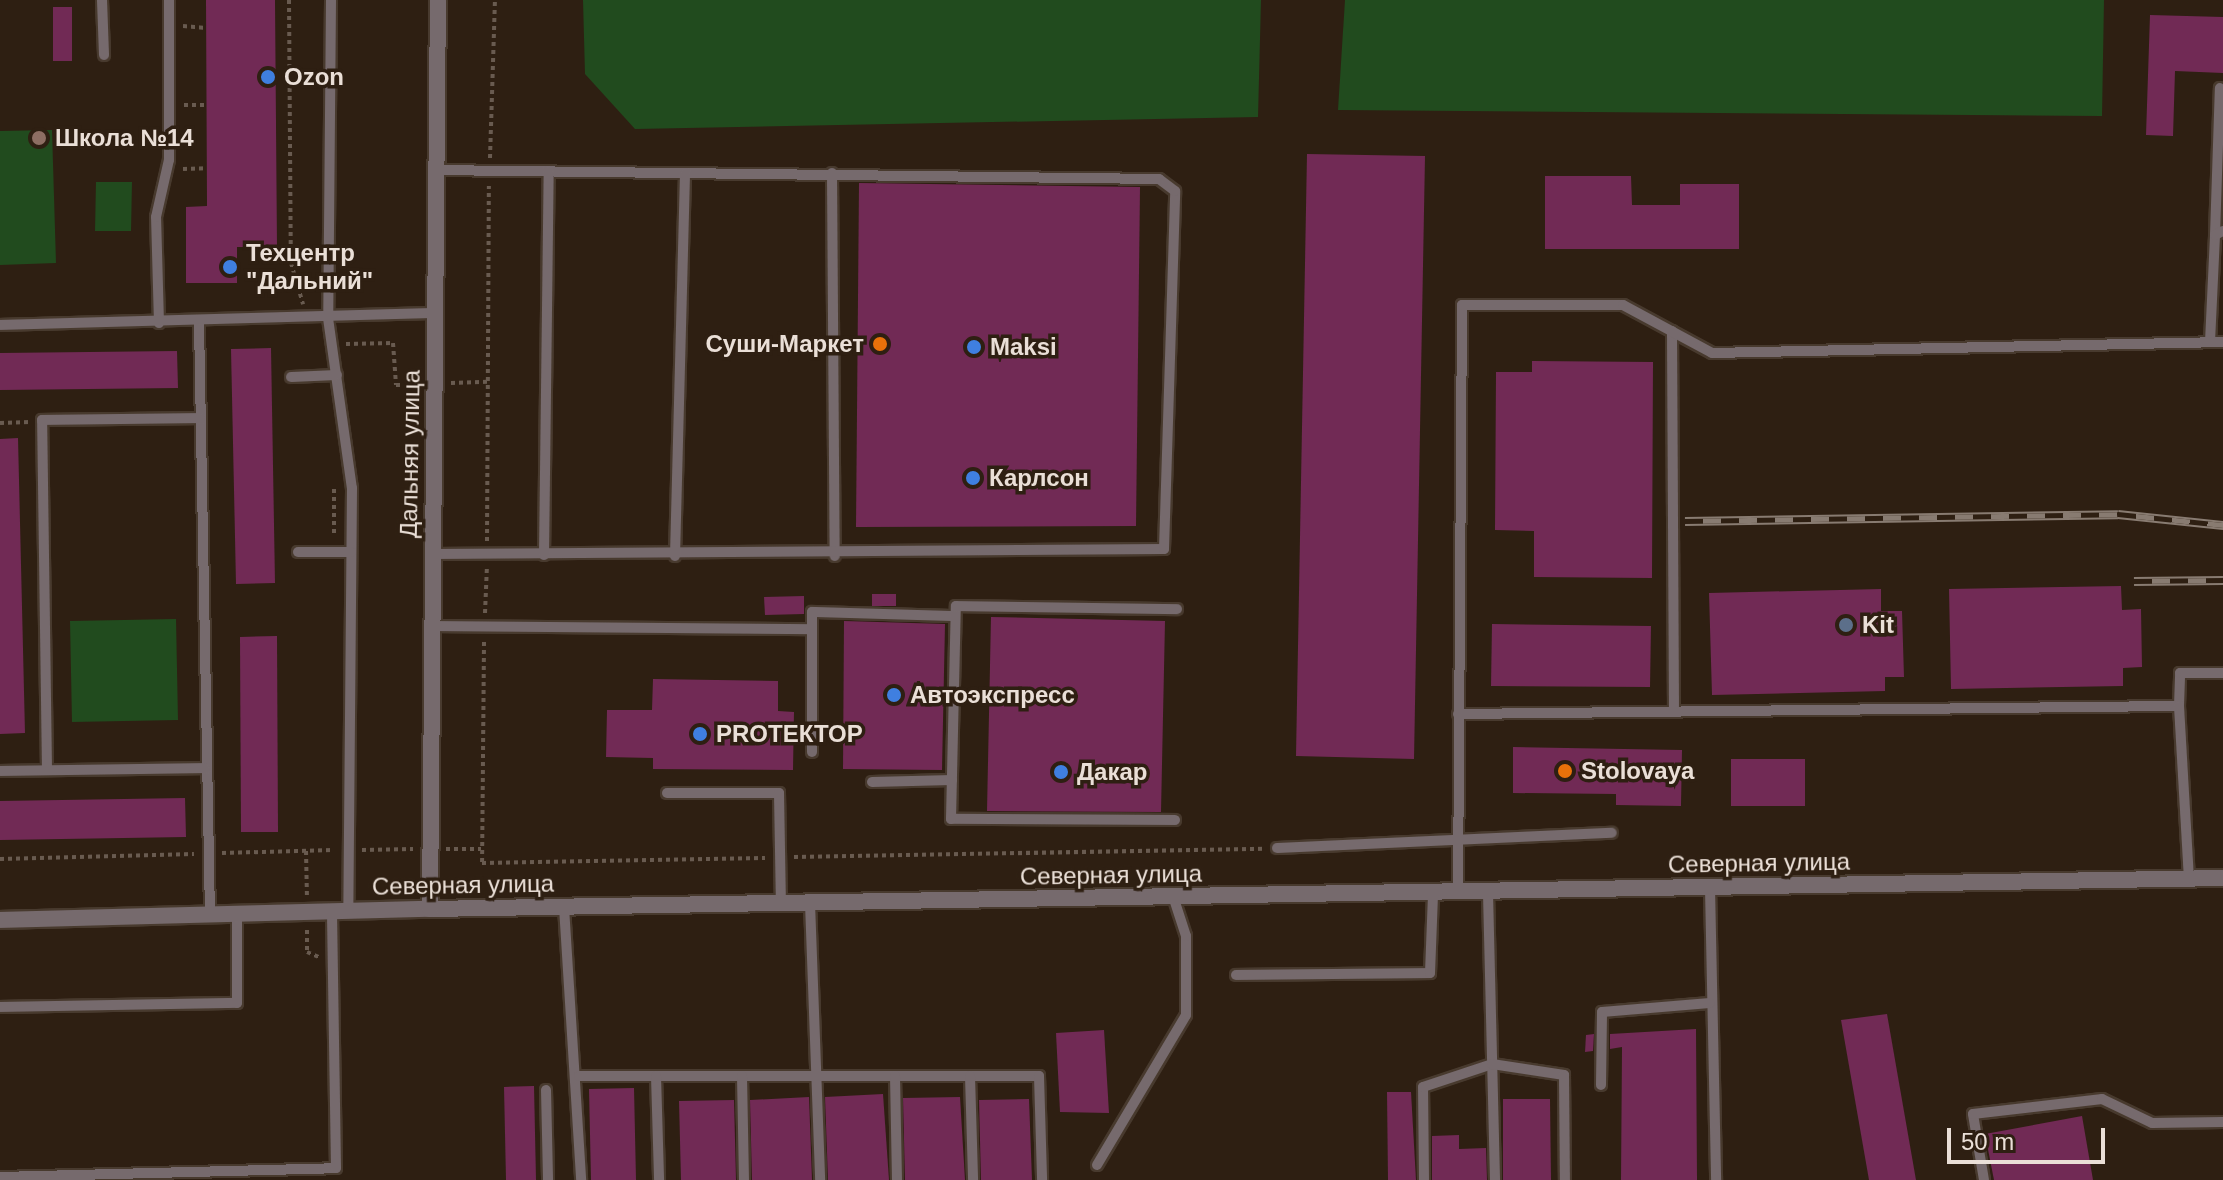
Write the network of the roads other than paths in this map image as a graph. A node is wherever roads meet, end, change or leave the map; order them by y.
1 (102, 0) edge
2 (169, 0) edge
3 (331, 0) edge
4 (438, 0) edge
5 (104, 55) dead end
6 (2220, 88) dead end
7 (437, 170) junction
8 (549, 171) junction
9 (685, 173) junction
10 (832, 173) junction
11 (2219, 233) edge
12 (436, 313) junction
13 (328, 318) junction
14 (199, 322) junction
15 (159, 323) junction
16 (0, 325) edge
17 (1672, 331) junction
18 (2210, 342) junction
19 (2223, 342) edge
20 (337, 375) junction
21 (291, 377) dead end
22 (200, 418) junction
23 (298, 552) dead end
24 (351, 552) junction
25 (432, 554) junction
26 (544, 555) junction
27 (675, 556) junction
28 (835, 556) junction
29 (1177, 609) dead end
30 (955, 616) junction
31 (433, 626) junction
32 (812, 629) junction
33 (2223, 673) edge
34 (2179, 706) junction
35 (1674, 712) junction
36 (1458, 714) junction
37 (812, 752) dead end
38 (205, 768) junction
39 (47, 770) junction
40 (0, 771) edge
41 (952, 780) junction
42 (872, 782) dead end
43 (667, 793) dead end
44 (1175, 820) dead end
45 (1612, 833) dead end
46 (1458, 836) junction
47 (1277, 848) road end
48 (2189, 878) junction
49 (2223, 878) edge
50 (1710, 888) junction
51 (1458, 893) junction
52 (1488, 893) junction
53 (1433, 894) junction
54 (1174, 898) junction
55 (810, 903) junction
56 (781, 904) junction
57 (564, 907) junction
58 (430, 909) junction
59 (340, 912) junction
60 (237, 914) junction
61 (210, 915) junction
62 (0, 920) edge
63 (1236, 975) dead end
64 (1710, 1003) junction
65 (0, 1007) edge
66 (1492, 1064) junction
67 (579, 1076) junction
68 (656, 1076) junction
69 (742, 1076) junction
70 (895, 1076) junction
71 (970, 1076) junction
72 (817, 1077) junction
73 (1601, 1085) dead end
74 (546, 1090) dead end
75 (2223, 1122) edge
76 (1097, 1165) dead end
77 (336, 1174) edge
78 (0, 1177) edge
79 (548, 1180) edge
80 (581, 1180) edge
81 (659, 1180) edge
82 (744, 1180) edge
83 (820, 1180) edge
84 (897, 1180) edge
85 (973, 1180) edge
86 (1042, 1180) edge
87 (1424, 1180) edge
88 (1495, 1180) edge
89 (1565, 1180) edge
90 (1716, 1180) edge
91 (1984, 1180) edge

1 - 5 lane
2 - 15 lane
3 - 13 lane
4 - 7 street, Дальняя улица
6 - 11 lane
7 - 8 lane
7 - 12 street, Дальняя улица
8 - 9 lane
8 - 26 lane
9 - 10 lane
9 - 27 lane
10 - 28 lane
10 - 28 lane
11 - 18 lane
12 - 13 lane
12 - 25 street, Дальняя улица
13 - 14 lane
13 - 20 lane
14 - 15 lane
14 - 22 lane
15 - 16 lane
17 - 18 lane
17 - 35 lane
17 - 36 lane
18 - 19 lane
20 - 21 lane
20 - 24 lane
22 - 38 lane
22 - 39 lane
23 - 24 lane
24 - 59 lane
25 - 26 lane
25 - 31 street, Дальняя улица
26 - 27 lane
27 - 28 lane
29 - 30 lane
30 - 32 lane
30 - 41 lane
31 - 32 lane
31 - 58 street, Дальняя улица
32 - 37 lane
33 - 34 lane
34 - 35 lane
34 - 48 lane
35 - 36 lane
36 - 46 lane
38 - 39 lane
38 - 61 lane
39 - 40 lane
41 - 42 lane
41 - 44 lane
43 - 56 lane
45 - 46 lane
46 - 47 lane
46 - 51 lane
48 - 49 street, Северная улица
48 - 50 street, Северная улица
50 - 52 street, Северная улица
50 - 64 lane
51 - 52 street, Северная улица
51 - 53 street, Северная улица
52 - 66 lane
53 - 54 street, Северная улица
53 - 63 lane
54 - 55 street, Северная улица
54 - 76 lane
55 - 56 street, Северная улица
55 - 72 lane
56 - 57 street, Северная улица
57 - 58 street, Северная улица
57 - 67 lane
58 - 59 street, Северная улица
59 - 60 street, Северная улица
59 - 77 lane
60 - 61 street, Северная улица
60 - 65 lane
61 - 62 street, Северная улица
64 - 73 lane
64 - 90 lane
66 - 87 lane
66 - 88 lane
66 - 89 lane
67 - 68 lane
67 - 80 lane
68 - 69 lane
68 - 81 lane
69 - 72 lane
69 - 82 lane
70 - 71 lane
70 - 72 lane
70 - 84 lane
71 - 85 lane
71 - 86 lane
72 - 83 lane
74 - 79 lane
75 - 91 lane
77 - 78 lane

